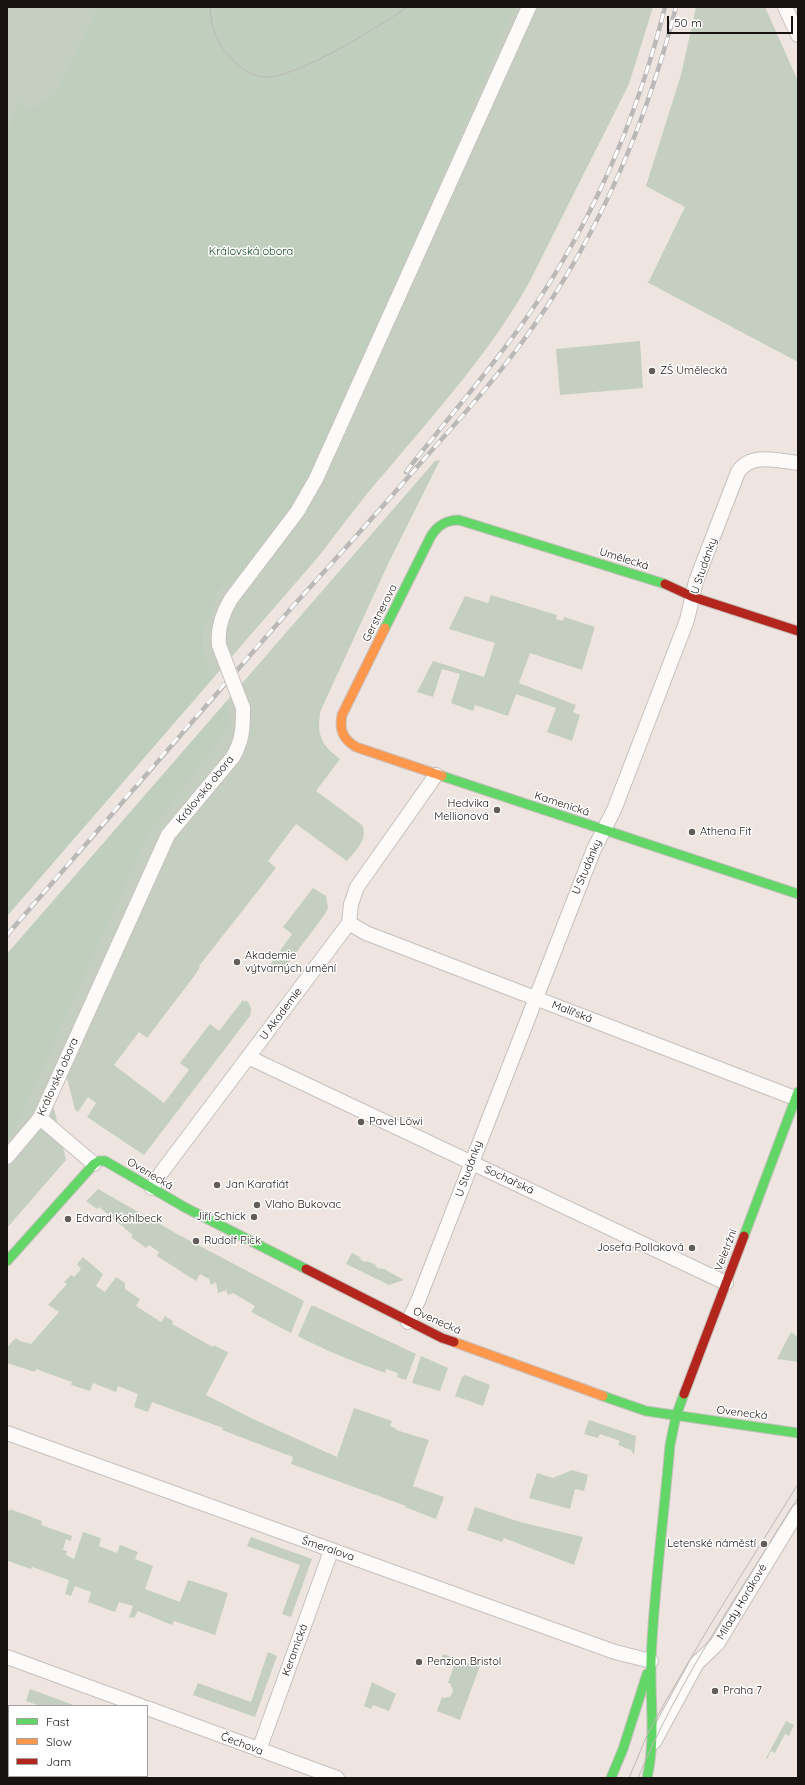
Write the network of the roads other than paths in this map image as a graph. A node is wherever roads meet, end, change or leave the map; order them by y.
1 (529, 7) edge
2 (785, 7) edge
3 (798, 35) edge
4 (798, 463) edge
5 (442, 523) joint
6 (693, 597) junction
7 (798, 631) edge
8 (342, 715) joint
9 (436, 774) junction
10 (603, 830) junction
11 (798, 894) edge
12 (349, 923) junction
13 (535, 998) junction
14 (248, 1057) junction
15 (797, 1095) edge
16 (40, 1118) junction
17 (7, 1157) edge
18 (471, 1162) junction
19 (94, 1164) junction
20 (152, 1188) junction
21 (7, 1261) edge
22 (726, 1283) junction
23 (408, 1322) junction
24 (676, 1416) junction
25 (798, 1433) edge
26 (7, 1434) edge
27 (798, 1511) edge
28 (331, 1551) junction
29 (7, 1657) edge
30 (651, 1661) junction
31 (104, 1700) edge
32 (135, 1705) edge
33 (148, 1708) edge
34 (653, 1744) junction
35 (259, 1750) junction
36 (337, 1778) edge
37 (611, 1778) edge
38 (647, 1778) edge

1 - 16 street, Královská obora, bridge
2 - 3 street
4 - 6 street, U Studánky
5 - 6 street, Umělecká
5 - 8 street, Gerstnerova
6 - 7 street, Umělecká
6 - 10 street, U Studánky
8 - 9 street, Kamenická
9 - 10 street, Kamenická
9 - 12 street
10 - 11 street, Kamenická
10 - 13 street, U Studánky
12 - 13 street, Malířská
12 - 14 street, U Akademie
13 - 15 street, Malířská
13 - 18 street, U Studánky
14 - 18 street, Sochařská
14 - 20 street, U Akademie
15 - 22 street, Veletržní
16 - 17 street, Královská obora
16 - 19 street
18 - 22 street, Sochařská
18 - 23 street, U Studánky
19 - 20 street, Ovenecká
19 - 21 street
20 - 23 street, Ovenecká
22 - 24 street, Veletržní
23 - 24 street, Ovenecká
24 - 25 street, Ovenecká
24 - 30 street
26 - 28 street, Šmeralova
27 - 34 street, Milady Horákové
28 - 30 street, Šmeralova
28 - 35 street, Keramická
29 - 31 street
30 - 34 street
30 - 37 street
31 - 32 street
33 - 35 street, Čechova
34 - 38 street, Milady Horákové
35 - 36 street, Čechova

